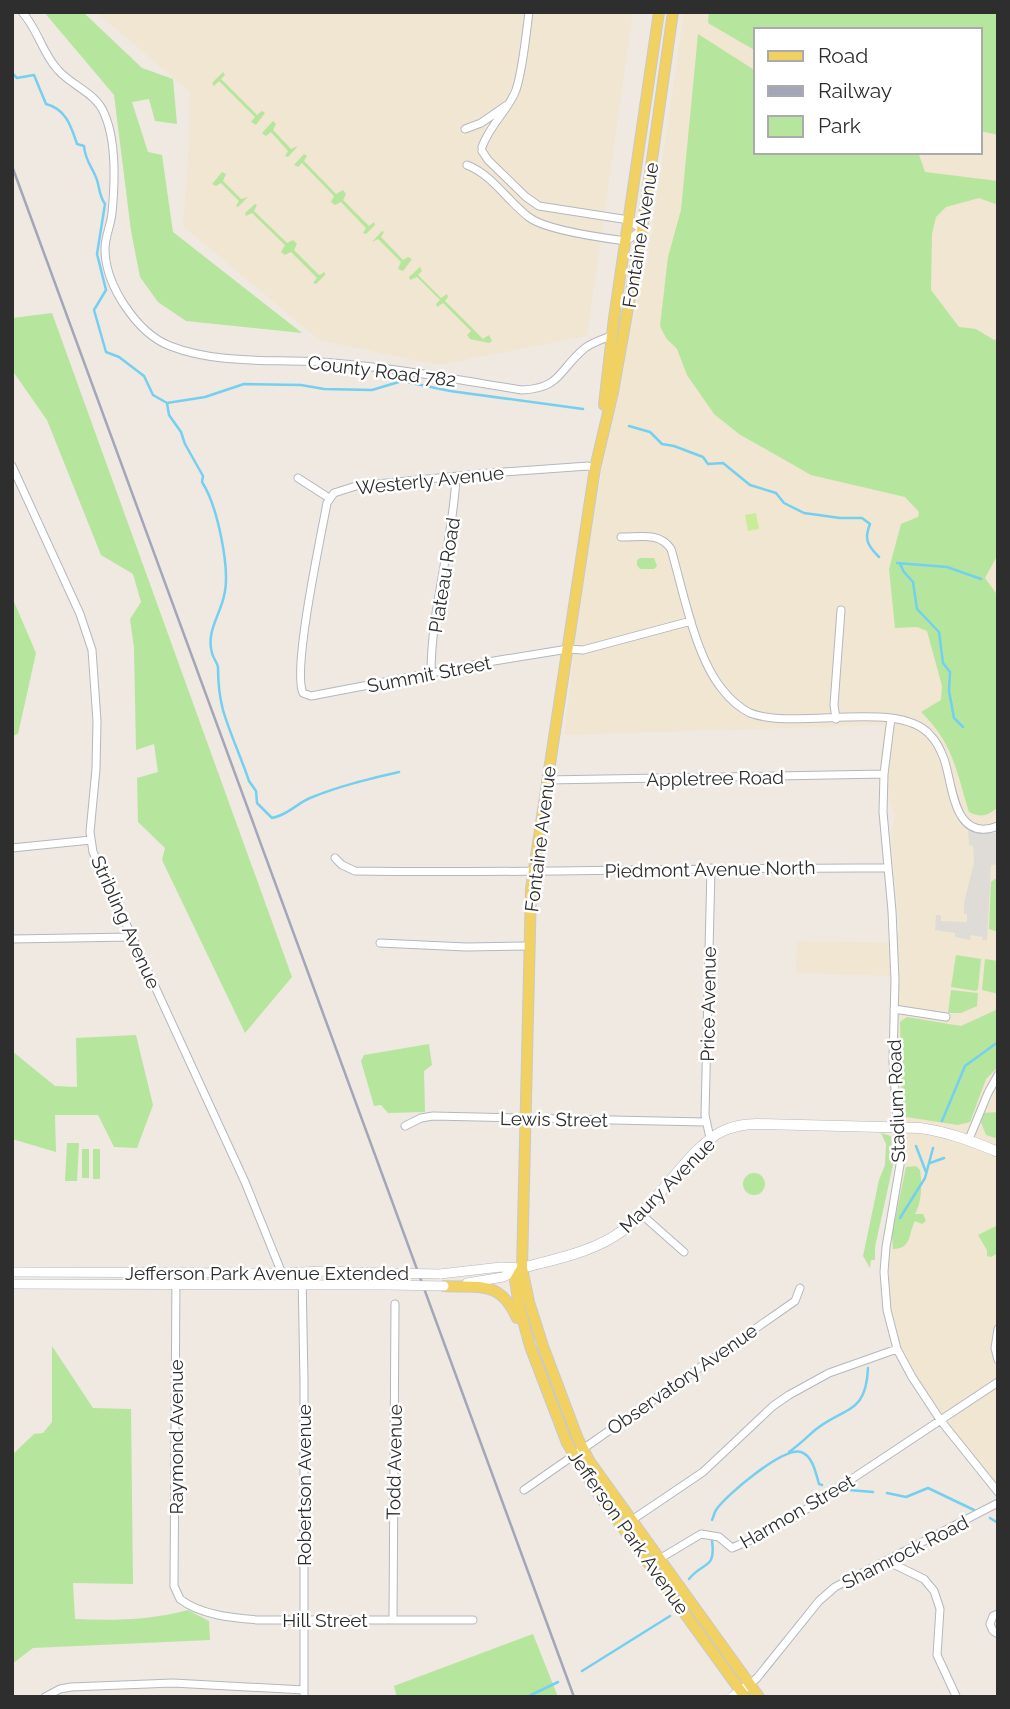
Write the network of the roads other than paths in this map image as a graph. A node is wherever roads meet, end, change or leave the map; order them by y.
1 (22, 12) edge
2 (529, 12) edge
3 (659, 12) edge
4 (673, 12) edge
5 (507, 104) junction
6 (466, 129) dead end
7 (467, 165) dead end
8 (629, 220) junction
9 (642, 230) junction
10 (626, 241) junction
11 (611, 336) junction
12 (597, 462) junction
13 (12, 466) edge
14 (456, 477) junction
15 (298, 478) dead end
16 (329, 498) junction
17 (621, 537) dead end
18 (841, 610) dead end
19 (691, 621) junction
20 (568, 649) junction
21 (431, 673) junction
22 (300, 683) joint
23 (891, 718) junction
24 (836, 719) junction
25 (884, 774) junction
26 (546, 780) junction
27 (998, 826) edge
28 (91, 840) junction
29 (12, 848) edge
30 (335, 858) dead end
31 (711, 868) junction
32 (887, 868) junction
33 (533, 871) junction
34 (132, 937) junction
35 (12, 939) edge
36 (380, 943) dead end
37 (530, 946) junction
38 (894, 1009) junction
39 (946, 1017) dead end
40 (998, 1075) edge
41 (524, 1118) junction
42 (705, 1122) junction
43 (405, 1126) dead end
44 (897, 1127) junction
45 (710, 1138) junction
46 (970, 1139) junction
47 (998, 1152) edge
48 (641, 1214) junction
49 (684, 1252) dead end
50 (522, 1268) junction
51 (12, 1272) edge
52 (176, 1273) junction
53 (284, 1273) junction
54 (302, 1273) junction
55 (12, 1284) edge
56 (176, 1284) junction
57 (283, 1284) junction
58 (303, 1284) junction
59 (443, 1286) junction
60 (800, 1288) dead end
61 (395, 1304) dead end
62 (998, 1329) edge
63 (528, 1339) junction
64 (897, 1349) junction
65 (998, 1360) edge
66 (998, 1382) edge
67 (941, 1421) junction
68 (578, 1452) junction
69 (524, 1490) dead end
70 (998, 1492) edge
71 (998, 1503) edge
72 (627, 1523) junction
73 (654, 1562) junction
74 (887, 1562) junction
75 (180, 1599) joint
76 (998, 1614) edge
77 (304, 1620) junction
78 (393, 1620) junction
79 (473, 1620) dead end
80 (998, 1634) edge
81 (750, 1684) junction
82 (304, 1694) edge
83 (739, 1695) edge
84 (956, 1696) edge
85 (45, 1697) edge
86 (759, 1697) edge

1 - 11 street, County Road 782
2 - 5 street
3 - 8 main road, Fontaine Avenue
4 - 9 main road, Fontaine Avenue
5 - 6 street
5 - 8 street
7 - 10 street
8 - 9 street
8 - 10 main road, Fontaine Avenue
9 - 10 street
9 - 12 main road, Fontaine Avenue
10 - 11 main road, Fontaine Avenue
11 - 12 main road, Fontaine Avenue
12 - 14 street, Westerly Avenue
12 - 20 main road, Fontaine Avenue
13 - 28 street, Stribling Avenue
14 - 16 street, Westerly Avenue
14 - 21 street, Plateau Road
15 - 16 street
16 - 22 street, Westerly Avenue
17 - 19 street
18 - 24 street
19 - 20 street, Summit Street
19 - 24 street
20 - 21 street, Summit Street
20 - 26 main road, Fontaine Avenue
21 - 22 street, Summit Street
23 - 24 street
23 - 25 street, Stadium Road
23 - 27 street
25 - 26 street, Appletree Road
25 - 32 street, Stadium Road
26 - 33 main road, Fontaine Avenue
28 - 29 street
28 - 34 street, Stribling Avenue
30 - 33 street, Piedmont Avenue North
31 - 32 street, Piedmont Avenue North
31 - 33 street, Piedmont Avenue North
31 - 42 street, Price Avenue
32 - 38 street, Stadium Road
33 - 37 main road, Fontaine Avenue
34 - 35 street
34 - 53 street, Stribling Avenue
36 - 37 street
37 - 41 main road, Fontaine Avenue
38 - 39 street
38 - 44 street, Stadium Road
40 - 46 street
41 - 42 street, Lewis Street
41 - 43 street, Lewis Street
41 - 50 main road, Fontaine Avenue
42 - 45 street, Price Avenue
44 - 45 main road, Maury Avenue
44 - 46 main road, Maury Avenue
44 - 64 street, Stadium Road
45 - 48 main road, Maury Avenue
46 - 47 main road, Maury Avenue
48 - 49 street
48 - 50 main road, Maury Avenue
50 - 54 street, Jefferson Park Avenue Extended, bridge
50 - 59 street, Maury Avenue
50 - 63 main road, Jefferson Park Avenue
50 - 68 main road, Jefferson Park Avenue
51 - 52 street, Jefferson Park Avenue Extended
52 - 53 street, Jefferson Park Avenue Extended
52 - 56 street, Raymond Avenue
53 - 54 street, Jefferson Park Avenue Extended
53 - 57 street, Stribling Avenue
54 - 58 street, Robertson Avenue
55 - 56 street, Jefferson Park Avenue Extended
56 - 57 street, Jefferson Park Avenue Extended
56 - 75 street, Raymond Avenue
57 - 58 street, Jefferson Park Avenue Extended
58 - 59 street, Jefferson Park Avenue Extended, bridge
58 - 77 street, Robertson Avenue
59 - 63 main road
60 - 68 street, Observatory Avenue
61 - 78 street, Todd Avenue
62 - 65 street
63 - 68 main road, Jefferson Park Avenue
64 - 67 street, Stadium Road
64 - 72 street
66 - 67 street
67 - 70 street, Stadium Road
67 - 73 street, Harmon Street
68 - 69 street, Observatory Avenue
68 - 72 main road, Jefferson Park Avenue
71 - 74 street, Shamrock Road
72 - 73 main road, Jefferson Park Avenue
73 - 81 main road, Jefferson Park Avenue
73 - 83 main road, Jefferson Park Avenue
74 - 81 street, Shamrock Road
74 - 84 street
75 - 77 street, Hill Street
76 - 80 street
77 - 78 street, Hill Street
77 - 82 street, Robertson Avenue
78 - 79 street, Hill Street
81 - 83 street, Shamrock Road
81 - 86 main road, Jefferson Park Avenue
82 - 85 street

